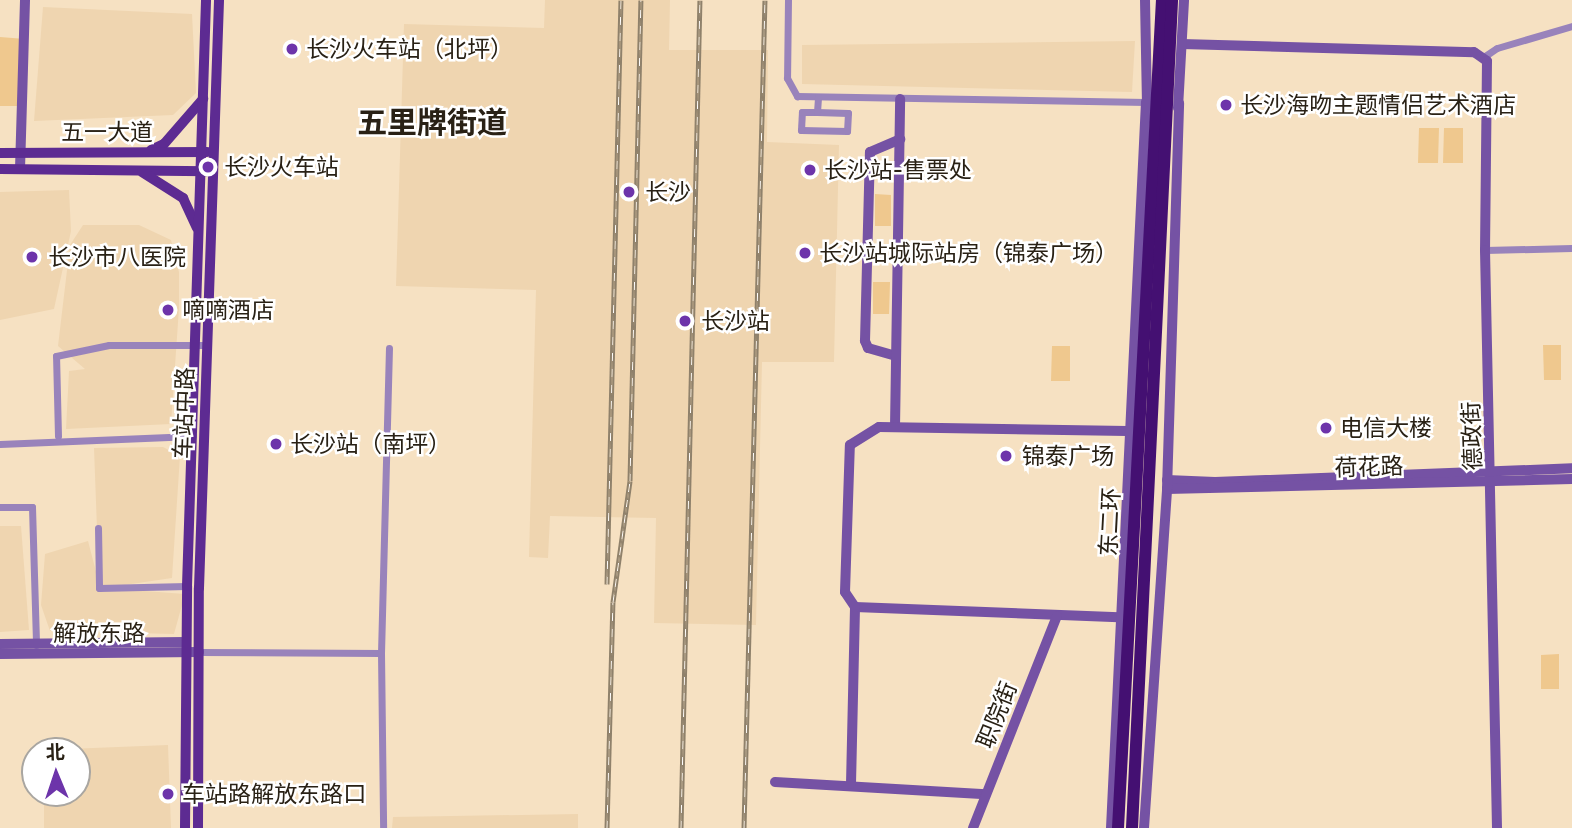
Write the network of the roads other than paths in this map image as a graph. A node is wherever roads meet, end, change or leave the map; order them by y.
1 (25, 0) edge
2 (206, 0) edge
3 (219, 0) edge
4 (788, 0) edge
5 (1162, 0) edge
6 (1172, 0) edge
7 (1184, 0) edge
8 (1146, 2) edge
9 (1572, 26) edge
10 (205, 42) junction
11 (218, 42) junction
12 (1182, 44) junction
13 (1485, 56) junction
14 (818, 97) junction
15 (1168, 97) junction
16 (204, 99) junction
17 (900, 99) junction
18 (1146, 102) junction
19 (817, 112) junction
20 (900, 139) junction
21 (145, 152) junction
22 (202, 152) junction
23 (215, 152) junction
24 (0, 153) edge
25 (21, 153) junction
26 (1159, 153) junction
27 (0, 169) edge
28 (20, 169) junction
29 (137, 169) junction
30 (202, 171) junction
31 (214, 171) junction
32 (200, 236) junction
33 (1572, 248) edge
34 (1485, 250) junction
35 (202, 345) junction
36 (389, 348) dead end
37 (896, 356) junction
38 (895, 427) junction
39 (1127, 431) junction
40 (1154, 435) junction
41 (58, 436) dead end
42 (193, 436) junction
43 (0, 444) edge
44 (1168, 454) junction
45 (1572, 468) edge
46 (1492, 472) junction
47 (1572, 480) edge
48 (1493, 483) junction
49 (1167, 485) junction
50 (0, 507) edge
51 (1166, 518) junction
52 (98, 528) dead end
53 (1148, 529) junction
54 (187, 586) junction
55 (855, 607) junction
56 (1057, 616) junction
57 (1118, 617) junction
58 (0, 644) edge
59 (186, 647) junction
60 (36, 648) junction
61 (199, 652) junction
62 (381, 653) junction
63 (0, 654) edge
64 (775, 782) dead end
65 (851, 783) junction
66 (986, 793) junction
67 (185, 828) edge
68 (198, 828) edge
69 (383, 828) edge
70 (973, 828) edge
71 (1111, 828) edge
72 (1118, 828) edge
73 (1132, 828) edge
74 (1144, 828) edge
75 (1497, 828) edge

1 - 25 street
2 - 10 main road, 车站中路
3 - 11 main road, 车站中路
4 - 14 street
5 - 15 highway
6 - 15 highway
7 - 12 street
8 - 18 street
9 - 13 street
10 - 11 street
10 - 16 main road, 车站中路
11 - 23 main road, 车站中路
12 - 13 street
12 - 15 street
13 - 34 street, 德政街
14 - 17 street
14 - 19 street
15 - 26 highway, 东二环
15 - 26 street
15 - 44 street
16 - 21 main road
16 - 22 main road, 车站中路
17 - 18 street
17 - 20 street
18 - 26 street
18 - 39 street
19 - 19 street
20 - 37 street
20 - 37 street
21 - 22 main road, 五一大道
21 - 25 main road, 五一大道
22 - 23 main road, 五一大道
22 - 30 main road, 车站中路
23 - 31 main road, 车站中路
24 - 25 main road, 五一大道
25 - 28 street
26 - 40 highway, 东二环
26 - 72 highway, 东二环
27 - 28 main road, 五一大道
28 - 29 main road, 五一大道
29 - 30 main road, 五一大道
29 - 32 main road
30 - 31 main road, 五一大道
30 - 32 main road, 车站中路
31 - 35 main road, 车站中路
32 - 35 main road, 车站中路
33 - 34 street
34 - 46 street, 德政街
35 - 41 street
35 - 42 main road, 车站中路
35 - 61 main road, 车站中路
36 - 62 street
37 - 38 street
38 - 39 street
38 - 55 street
39 - 57 street
40 - 44 street
40 - 53 highway, 东二环
42 - 43 street
42 - 54 main road, 车站中路
44 - 49 street
45 - 46 street, 荷花路
46 - 48 street, 德政街
46 - 49 street, 荷花路
47 - 48 street, 荷花路
48 - 49 street, 荷花路
48 - 75 street, 德政街
49 - 51 street
50 - 60 street
51 - 53 street
51 - 74 street
52 - 54 street
53 - 73 highway, 东二环
54 - 59 main road, 车站中路
55 - 56 street
55 - 65 street
56 - 57 street
56 - 66 street, 职院街
57 - 71 street
58 - 60 street, 解放东路
59 - 60 street, 解放东路
59 - 61 street, 解放东路
59 - 67 main road, 车站中路
60 - 63 street, 解放东路
61 - 62 street
61 - 68 main road, 车站中路
62 - 69 street
64 - 65 street
65 - 66 street
66 - 70 street, 职院街

